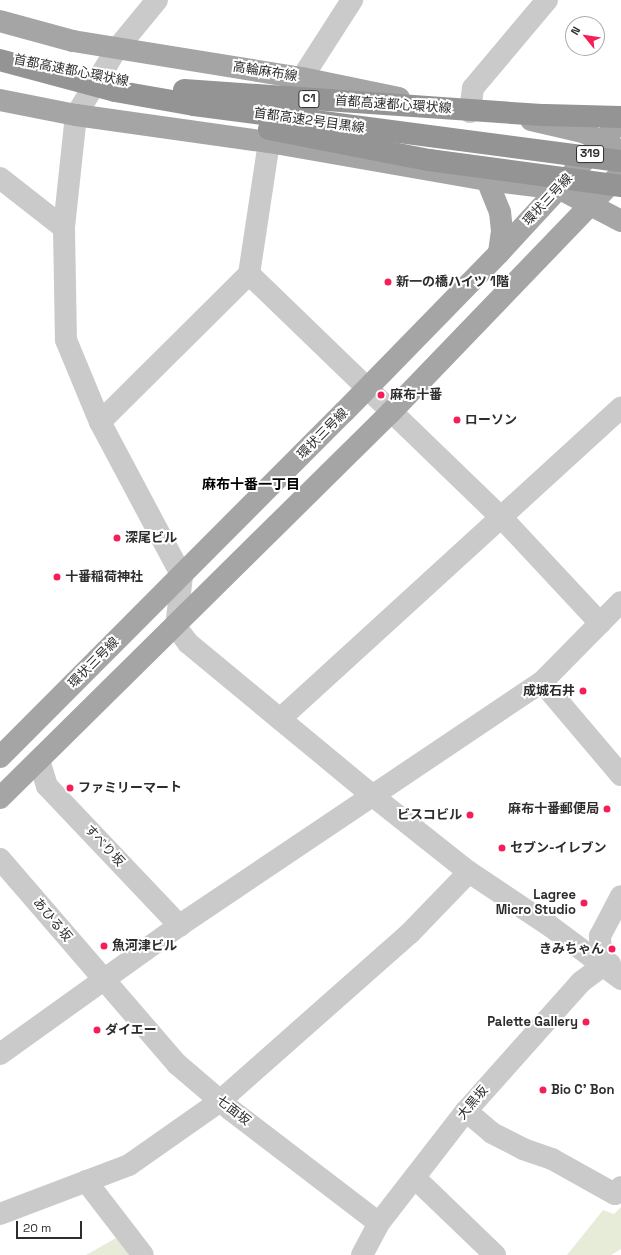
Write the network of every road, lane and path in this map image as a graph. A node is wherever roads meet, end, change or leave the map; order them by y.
1 (157, 0) edge
2 (352, 0) edge
3 (547, 0) edge
4 (0, 21) edge
5 (116, 50) junction
6 (0, 56) edge
7 (0, 60) edge
8 (0, 71) edge
9 (302, 78) junction
10 (42, 82) junction
11 (0, 100) edge
12 (470, 112) junction
13 (76, 115) junction
14 (621, 117) edge
15 (621, 121) edge
16 (621, 128) edge
17 (601, 140) junction
18 (269, 142) junction
19 (621, 151) edge
20 (621, 161) edge
21 (621, 174) edge
22 (0, 178) edge
23 (487, 180) junction
24 (621, 186) edge
25 (560, 189) junction
26 (592, 205) junction
27 (621, 221) edge
28 (64, 228) junction
29 (499, 253) junction
30 (249, 274) junction
31 (366, 390) junction
32 (621, 408) edge
33 (390, 413) junction
34 (100, 422) junction
35 (502, 518) junction
36 (182, 576) junction
37 (620, 605) edge
38 (600, 623) junction
39 (176, 627) junction
40 (542, 682) junction
41 (280, 719) junction
42 (0, 757) edge
43 (39, 760) junction
44 (621, 775) edge
45 (373, 796) junction
46 (0, 798) edge
47 (0, 859) edge
48 (469, 872) junction
49 (621, 896) edge
50 (180, 926) junction
51 (611, 963) edge
52 (621, 979) edge
53 (104, 981) junction
54 (0, 1054) edge
55 (220, 1102) junction
56 (466, 1111) junction
57 (415, 1178) junction
58 (86, 1181) junction
59 (621, 1187) edge
60 (0, 1214) edge
61 (379, 1223) junction
62 (143, 1255) edge
63 (362, 1255) edge
64 (494, 1255) edge

1 - 5 street
2 - 9 street
3 - 12 street
4 - 5 main road, 高輪麻布線
5 - 9 main road, 高輪麻布線
5 - 13 street
6 - 14 highway, 首都高速都心環状線 / C1, bridge
7 - 20 highway, 首都高速2号目黒線, bridge
8 - 10 highway, 首都高速都心環状線 / C1
9 - 12 main road, 高輪麻布線
10 - 16 highway, 首都高速都心環状線 / C1, bridge
10 - 24 highway, 首都高速2号目黒線, bridge
11 - 13 main road
12 - 17 main road, 高輪麻布線
13 - 18 main road
13 - 28 street
15 - 17 main road, 環状三号線 / 319
17 - 19 main road, 高輪麻布線
17 - 25 main road, 環状三号線 / 319
18 - 23 main road
18 - 30 street
21 - 26 main road, 319
22 - 28 street
23 - 25 main road
23 - 29 main road
25 - 26 main road
25 - 29 main road, 環状三号線 / 319
26 - 27 main road
26 - 33 main road, 319
28 - 34 street
29 - 31 main road, 環状三号線 / 319
30 - 31 street
30 - 34 street
31 - 33 street
31 - 36 main road, 環状三号線 / 319
32 - 35 street
33 - 35 street
33 - 39 main road, 319
34 - 36 street
35 - 38 street
35 - 41 street
36 - 39 street
36 - 42 main road, 環状三号線 / 319
37 - 38 street
38 - 40 street
39 - 41 street
39 - 43 main road, 319
40 - 44 street
40 - 45 street
41 - 45 street
43 - 46 main road, 319
43 - 50 street, すべり坂
45 - 48 street
45 - 50 street
47 - 53 street, あひる坂
48 - 51 street
48 - 55 street
49 - 51 street
50 - 53 street
51 - 52 street
51 - 56 street, 大黒坂
53 - 54 street
53 - 55 street, 七面坂
55 - 58 street
55 - 61 street, 七面坂
56 - 57 street, 大黒坂
56 - 59 street
57 - 61 street, 大黒坂
57 - 64 street
58 - 60 street
58 - 62 street
61 - 63 street, 大黒坂

